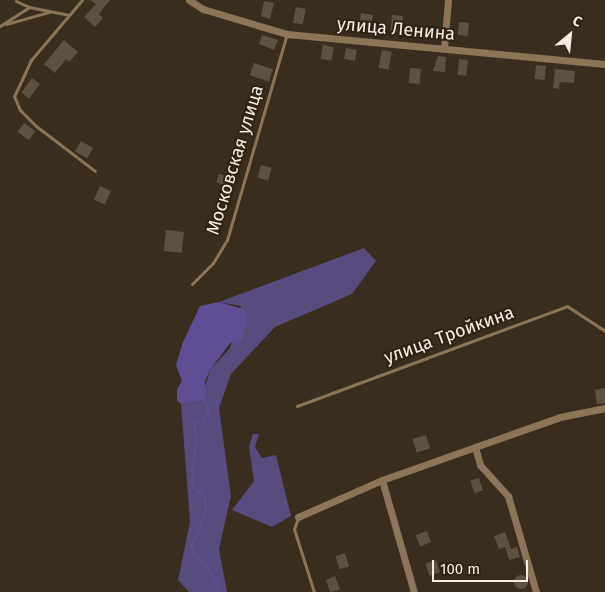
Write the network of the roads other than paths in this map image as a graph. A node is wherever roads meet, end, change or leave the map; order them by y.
1 (82, 0) edge
2 (189, 0) edge
3 (448, 0) edge
4 (16, 1) edge
5 (29, 7) junction
6 (49, 12) junction
7 (69, 15) junction
8 (6, 24) junction
9 (0, 26) edge
10 (287, 34) junction
11 (444, 48) junction
12 (605, 64) edge
13 (95, 171) dead end
14 (192, 284) dead end
15 (605, 332) edge
16 (297, 406) dead end
17 (605, 408) edge
18 (475, 447) junction
19 (382, 480) junction
20 (298, 517) joint
21 (314, 592) edge
22 (414, 592) edge
23 (536, 592) edge

1 - 7 lane
2 - 10 street, улица Ленина
3 - 11 street
4 - 5 lane
5 - 6 lane
5 - 8 lane
6 - 7 lane
6 - 8 lane
7 - 13 lane
8 - 9 lane
10 - 11 street, улица Ленина
10 - 14 lane, Московская улица
11 - 12 street, улица Ленина
15 - 16 lane, улица Тройкина
17 - 18 street
18 - 19 street
18 - 23 street
19 - 20 street
19 - 22 street
20 - 21 lane

